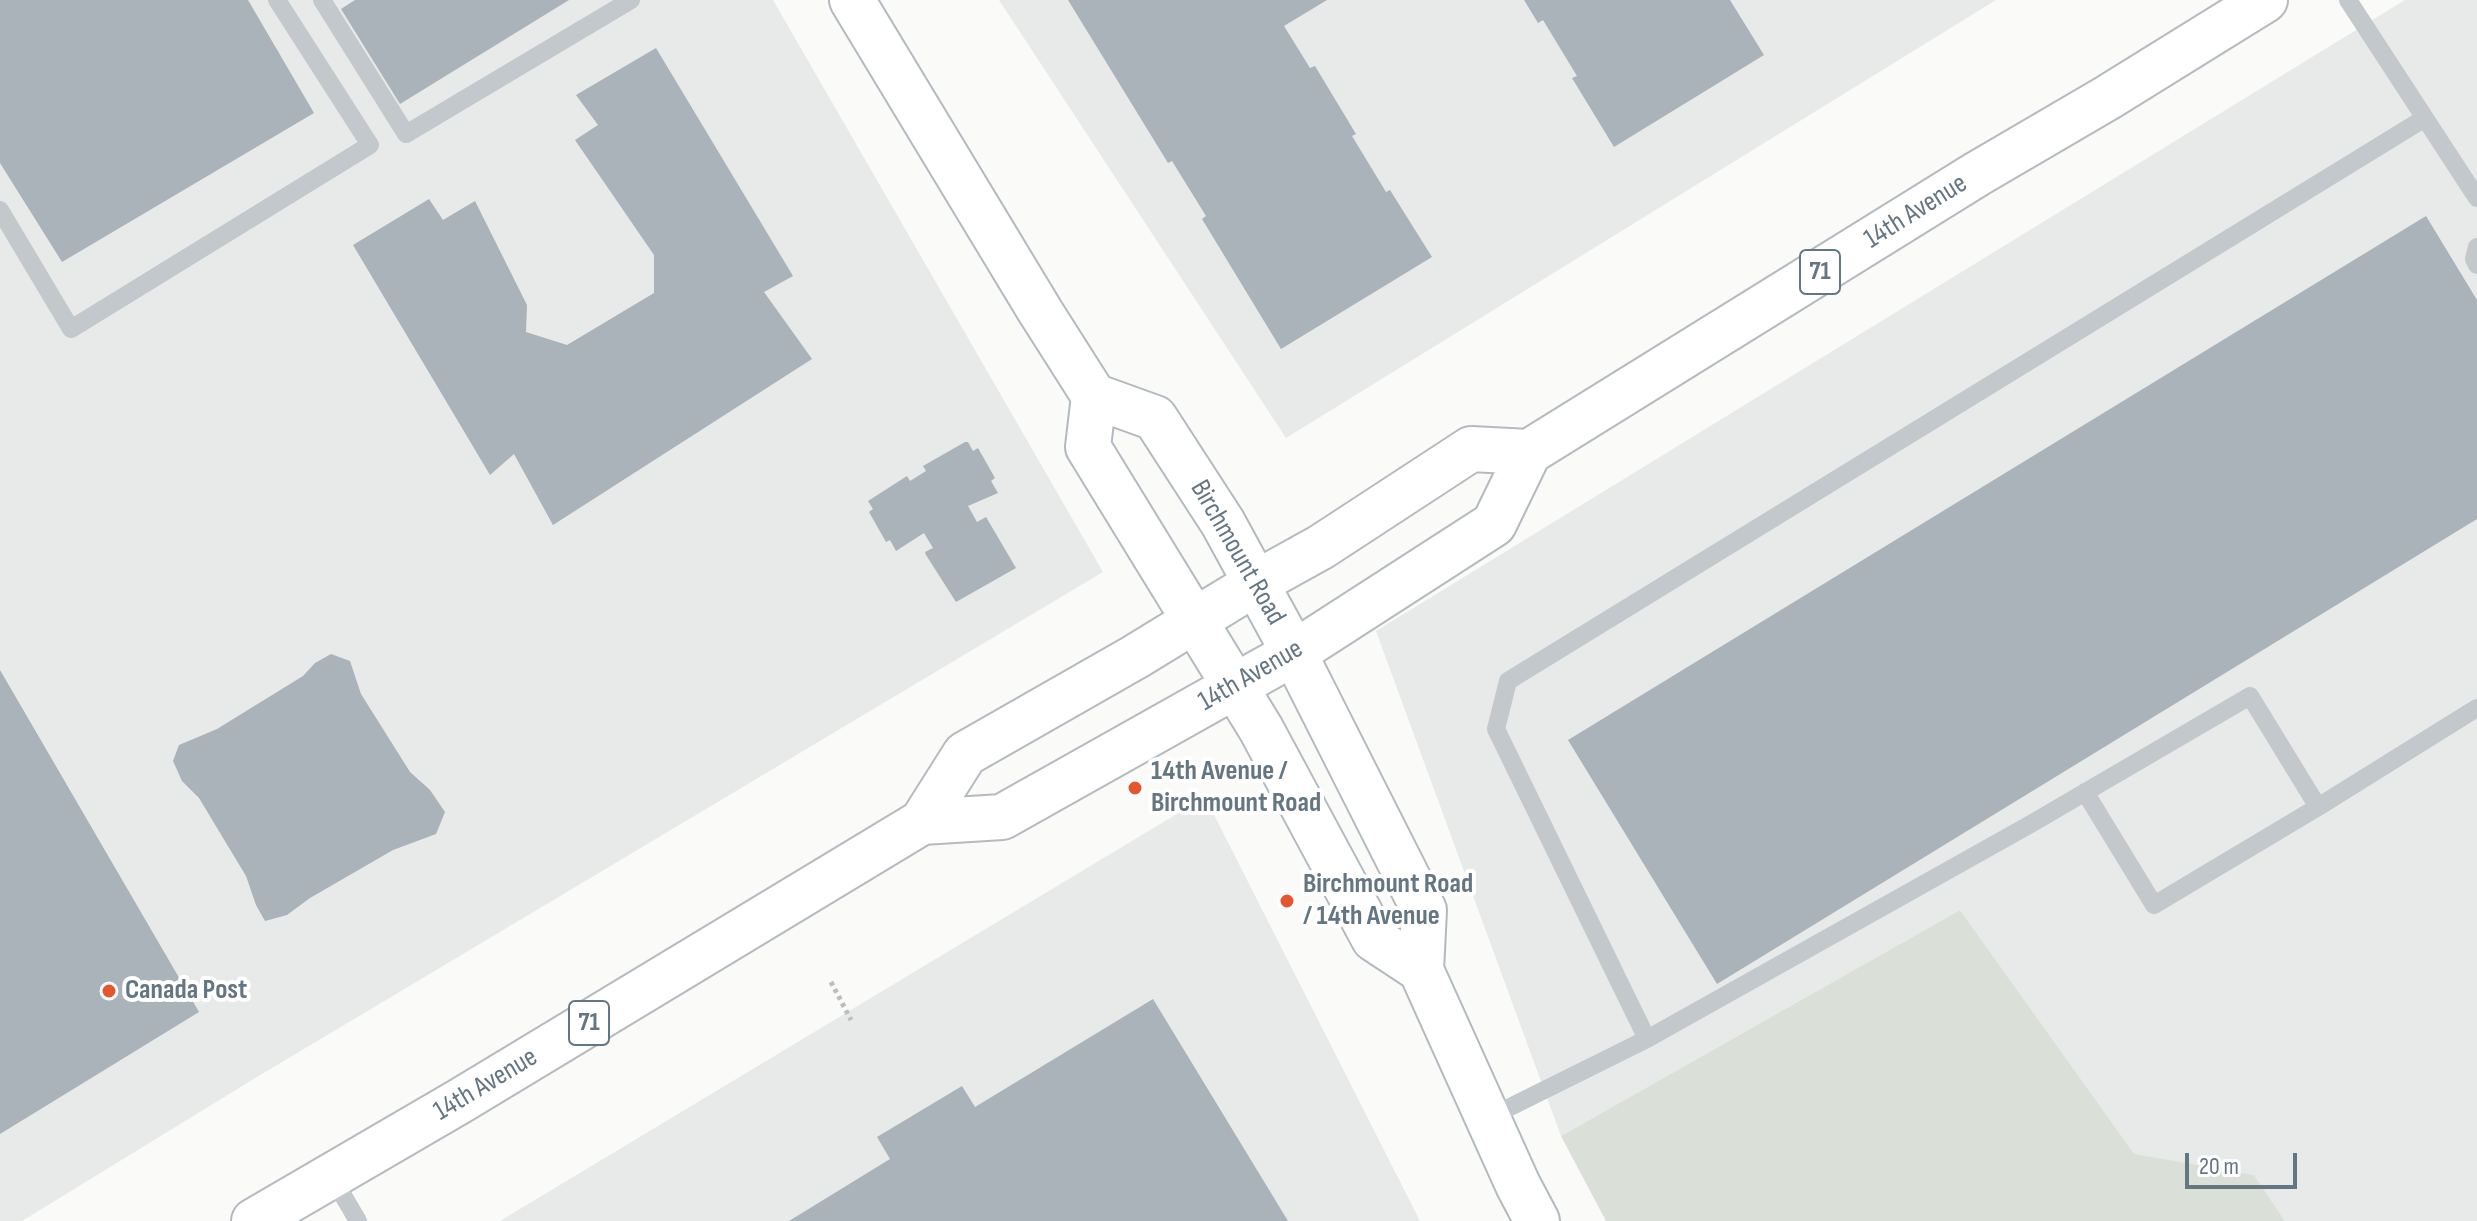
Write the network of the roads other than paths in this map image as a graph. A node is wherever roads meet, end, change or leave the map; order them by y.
1 (277, 0) edge
2 (322, 0) edge
3 (631, 0) edge
4 (852, 0) edge
5 (2265, 0) edge
6 (2348, 0) edge
7 (2425, 118) junction
8 (2477, 198) edge
9 (0, 210) edge
10 (2477, 247) edge
11 (2477, 265) edge
12 (1094, 396) junction
13 (1529, 452) junction
14 (1256, 583) junction
15 (1196, 621) junction
16 (1294, 653) junction
17 (1235, 687) junction
18 (2477, 708) edge
19 (2085, 792) junction
20 (2318, 807) junction
21 (922, 822) junction
22 (1421, 970) junction
23 (1647, 1039) junction
24 (1488, 1118) junction
25 (331, 1175) junction
26 (254, 1221) edge
27 (358, 1221) edge
28 (1537, 1221) edge

1 - 9 lane
2 - 3 lane
4 - 12 main road
5 - 13 main road, 14th Avenue / 71
6 - 7 lane
7 - 8 lane
7 - 23 lane
10 - 11 lane
12 - 14 main road, Birchmount Road
12 - 15 main road
13 - 14 main road, 14th Avenue / 71
13 - 16 main road, 14th Avenue / 71
14 - 15 main road, 14th Avenue / 71
14 - 16 main road, Birchmount Road
15 - 17 main road
15 - 21 main road, 14th Avenue / 71
16 - 17 main road, 14th Avenue / 71
16 - 22 main road, Birchmount Road
17 - 21 main road, 14th Avenue / 71
17 - 22 main road
18 - 20 lane
19 - 20 lane
19 - 20 lane
19 - 23 lane
21 - 25 main road, 14th Avenue / 71
22 - 24 main road, Birchmount Road
23 - 24 lane
24 - 28 main road, Birchmount Road
25 - 26 main road, 14th Avenue / 71
25 - 27 lane

